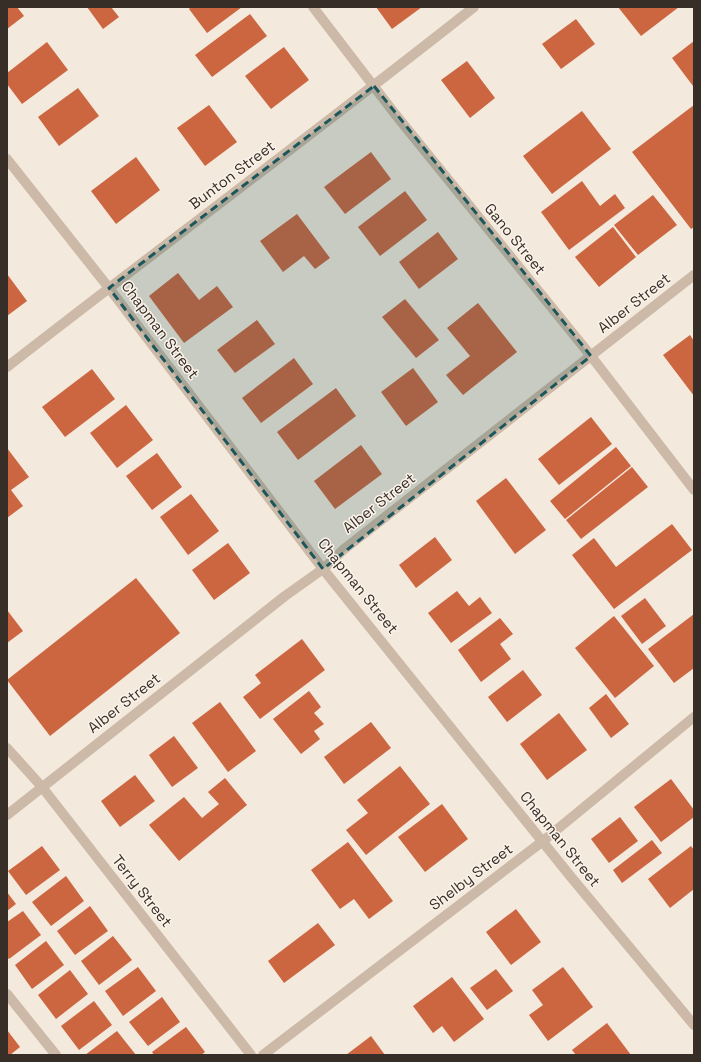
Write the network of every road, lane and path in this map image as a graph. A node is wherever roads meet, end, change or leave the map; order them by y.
1 (313, 7) edge
2 (474, 7) edge
3 (374, 86) junction
4 (7, 159) edge
5 (694, 275) edge
6 (109, 288) junction
7 (591, 356) junction
8 (7, 367) edge
9 (694, 490) edge
10 (323, 569) junction
11 (694, 717) edge
12 (7, 748) edge
13 (42, 787) junction
14 (7, 815) edge
15 (543, 841) junction
16 (7, 994) edge
17 (694, 1025) edge
18 (56, 1055) edge
19 (251, 1055) edge
20 (263, 1055) edge

1 - 3 street, Gano Street
2 - 3 street, Bunton Street
3 - 6 street, Bunton Street
3 - 7 street, Gano Street
4 - 6 street, Chapman Street
5 - 7 street, Alber Street
6 - 8 street, Bunton Street
6 - 10 street, Chapman Street
7 - 9 street, Gano Street
7 - 10 street, Alber Street
10 - 13 street, Alber Street
10 - 15 street, Chapman Street
11 - 15 street, Shelby Street
12 - 13 street, Terry Street
13 - 14 street, Alber Street
13 - 19 street, Terry Street
15 - 17 street, Chapman Street
15 - 20 street, Shelby Street
16 - 18 street

